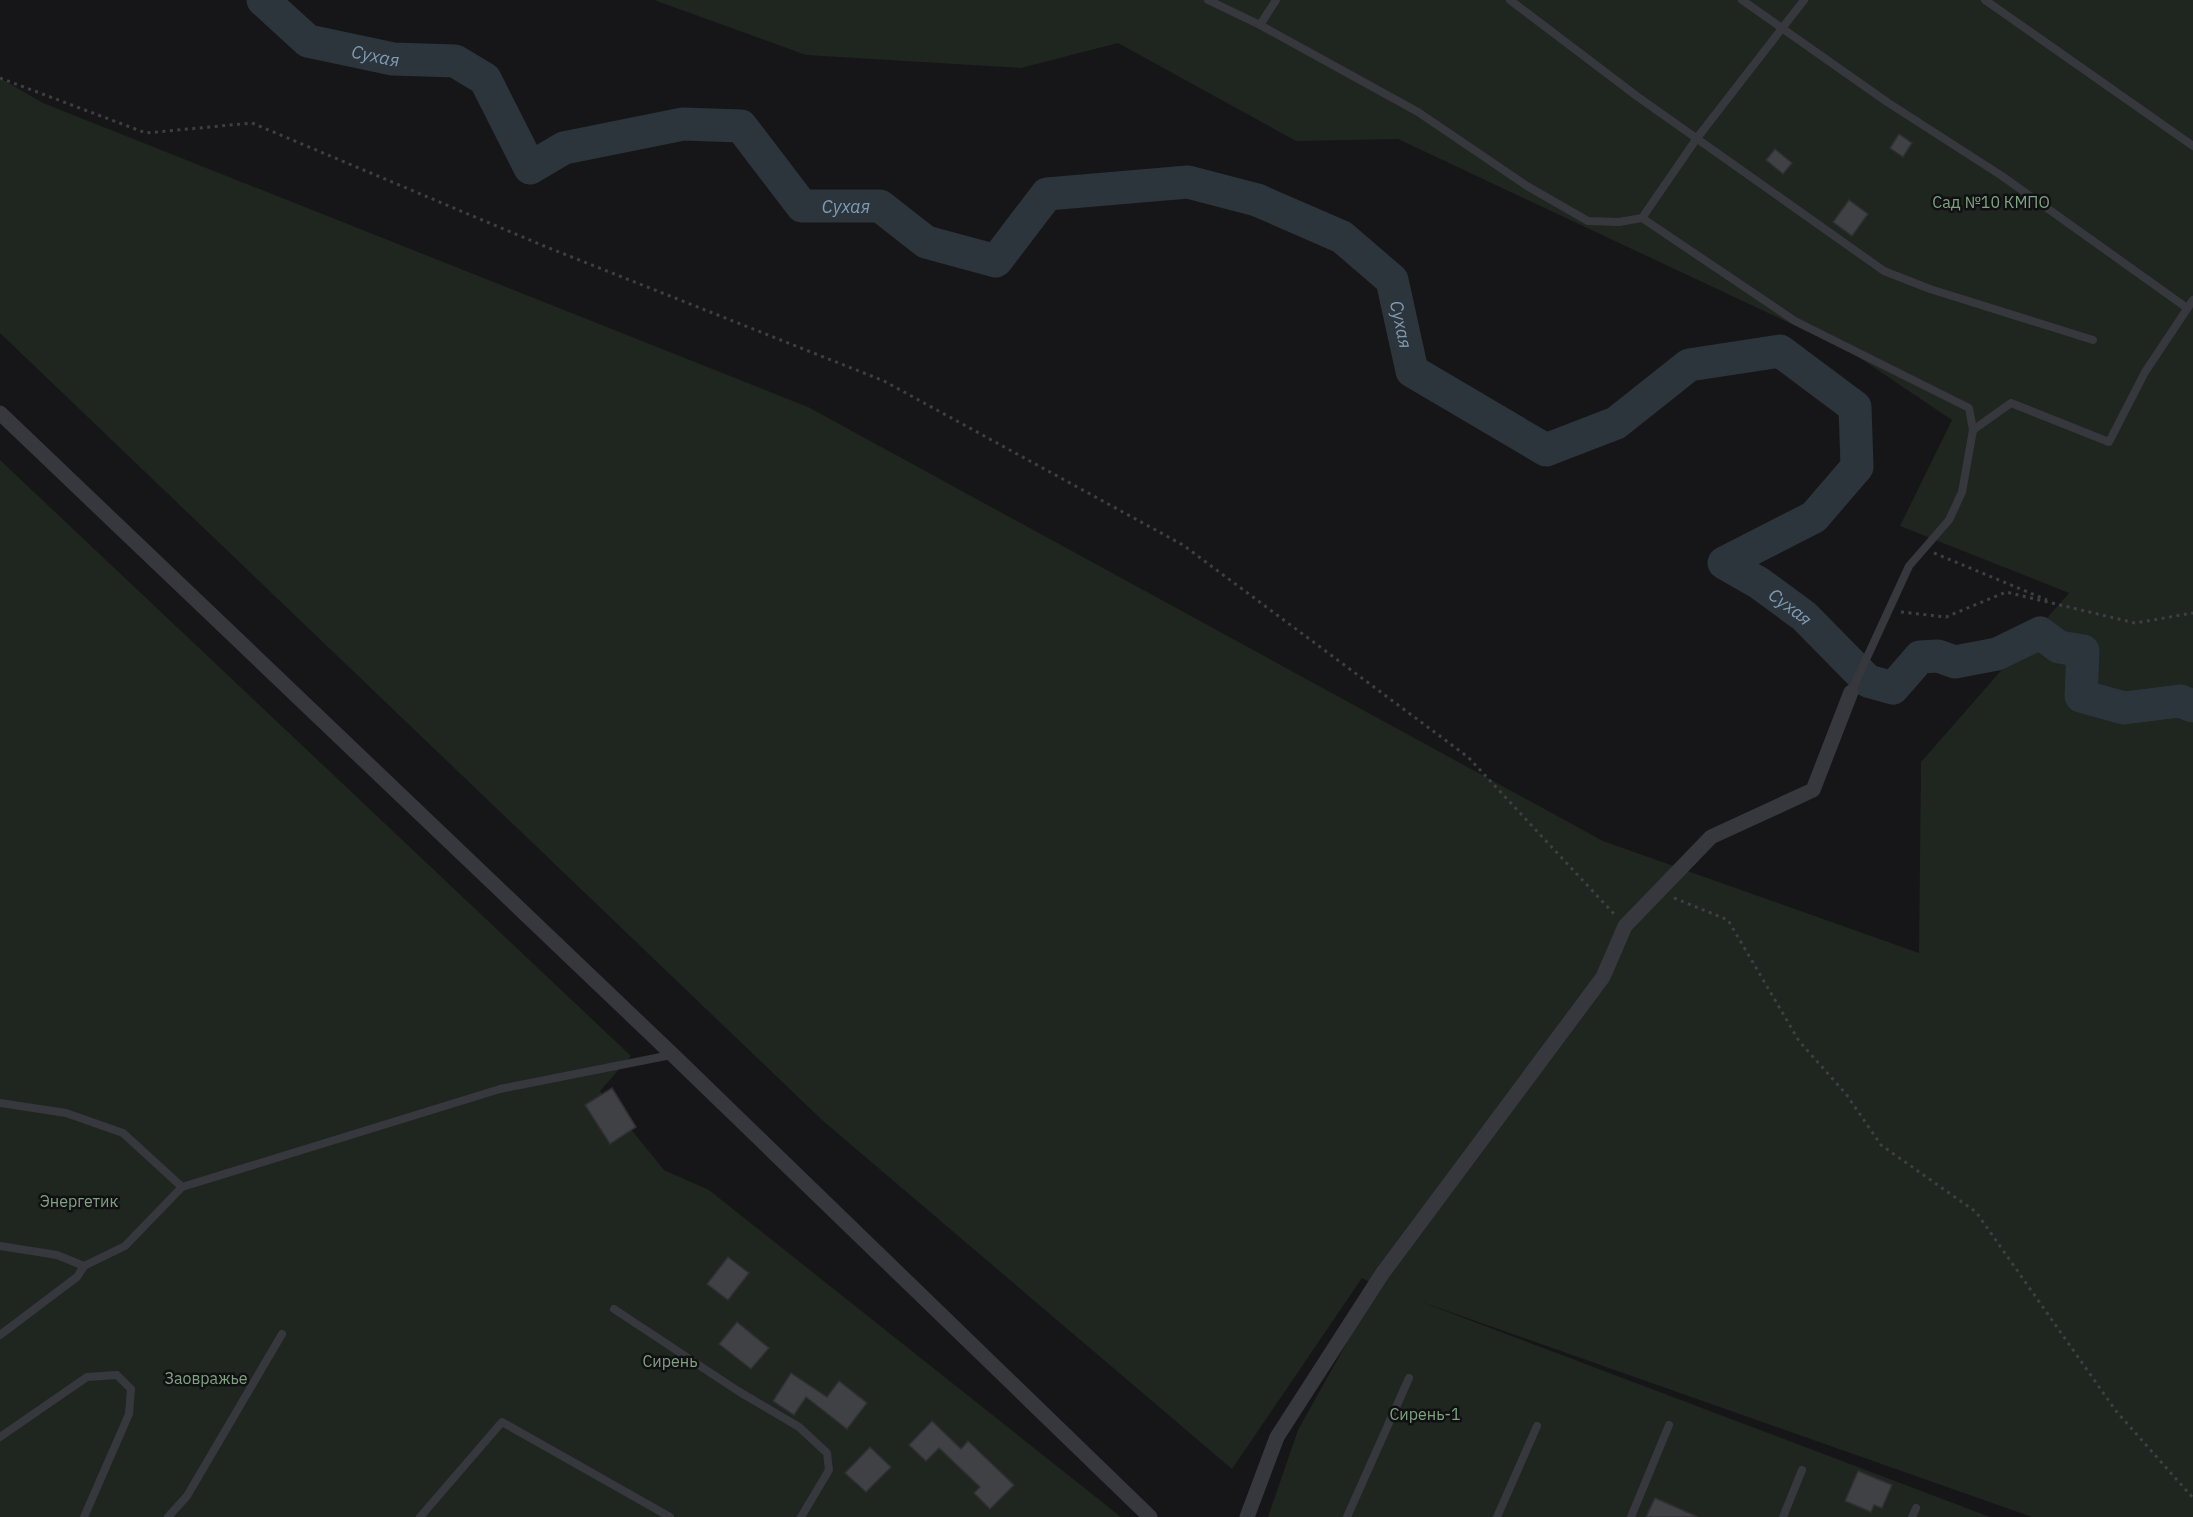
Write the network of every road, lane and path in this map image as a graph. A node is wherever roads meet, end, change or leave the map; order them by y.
1 (1208, 0) edge
2 (1276, 0) edge
3 (1510, 0) edge
4 (1742, 0) edge
5 (1804, 0) edge
6 (1985, 0) edge
7 (1260, 25) junction
8 (1783, 30) junction
9 (0, 78) edge
10 (1697, 138) junction
11 (2193, 147) edge
12 (1642, 218) junction
13 (2193, 300) edge
14 (2187, 308) junction
15 (2093, 340) dead end
16 (0, 413) edge
17 (1973, 430) junction
18 (1922, 548) junction
19 (2057, 604) junction
20 (1887, 610) junction
21 (2193, 613) edge
22 (1851, 692) joint
23 (1659, 892) junction
24 (1625, 926) junction
25 (673, 1055) junction
26 (0, 1103) edge
27 (183, 1187) junction
28 (0, 1246) edge
29 (84, 1266) junction
30 (614, 1309) dead end
31 (282, 1334) dead end
32 (0, 1335) edge
33 (1409, 1378) dead end
34 (1669, 1425) dead end
35 (1537, 1426) dead end
36 (0, 1437) edge
37 (1802, 1470) dead end
38 (2193, 1498) edge
39 (1916, 1508) dead end
40 (84, 1517) edge
41 (168, 1517) edge
42 (420, 1517) edge
43 (670, 1517) edge
44 (801, 1517) edge
45 (1150, 1517) edge
46 (1247, 1517) edge
47 (1347, 1517) edge
48 (1497, 1517) edge
49 (1631, 1517) edge
50 (1783, 1517) edge
51 (1912, 1517) edge

1 - 7 lane
2 - 7 lane
3 - 10 lane
4 - 8 lane
5 - 8 lane
6 - 11 lane
7 - 12 lane
8 - 10 lane
8 - 14 lane
9 - 24 path
10 - 12 lane
10 - 15 lane
12 - 17 lane
13 - 14 lane
14 - 17 lane
16 - 25 street
17 - 18 lane
18 - 19 path
18 - 20 lane
19 - 20 path
19 - 21 path
20 - 22 lane
22 - 23 street
23 - 24 street
23 - 38 path
24 - 46 street
25 - 27 lane
25 - 45 street
26 - 27 lane
27 - 29 lane
28 - 29 lane
29 - 32 lane
30 - 44 lane
31 - 41 lane
33 - 47 lane
34 - 49 lane
35 - 48 lane
36 - 40 lane
37 - 50 lane
39 - 51 lane
42 - 43 lane

